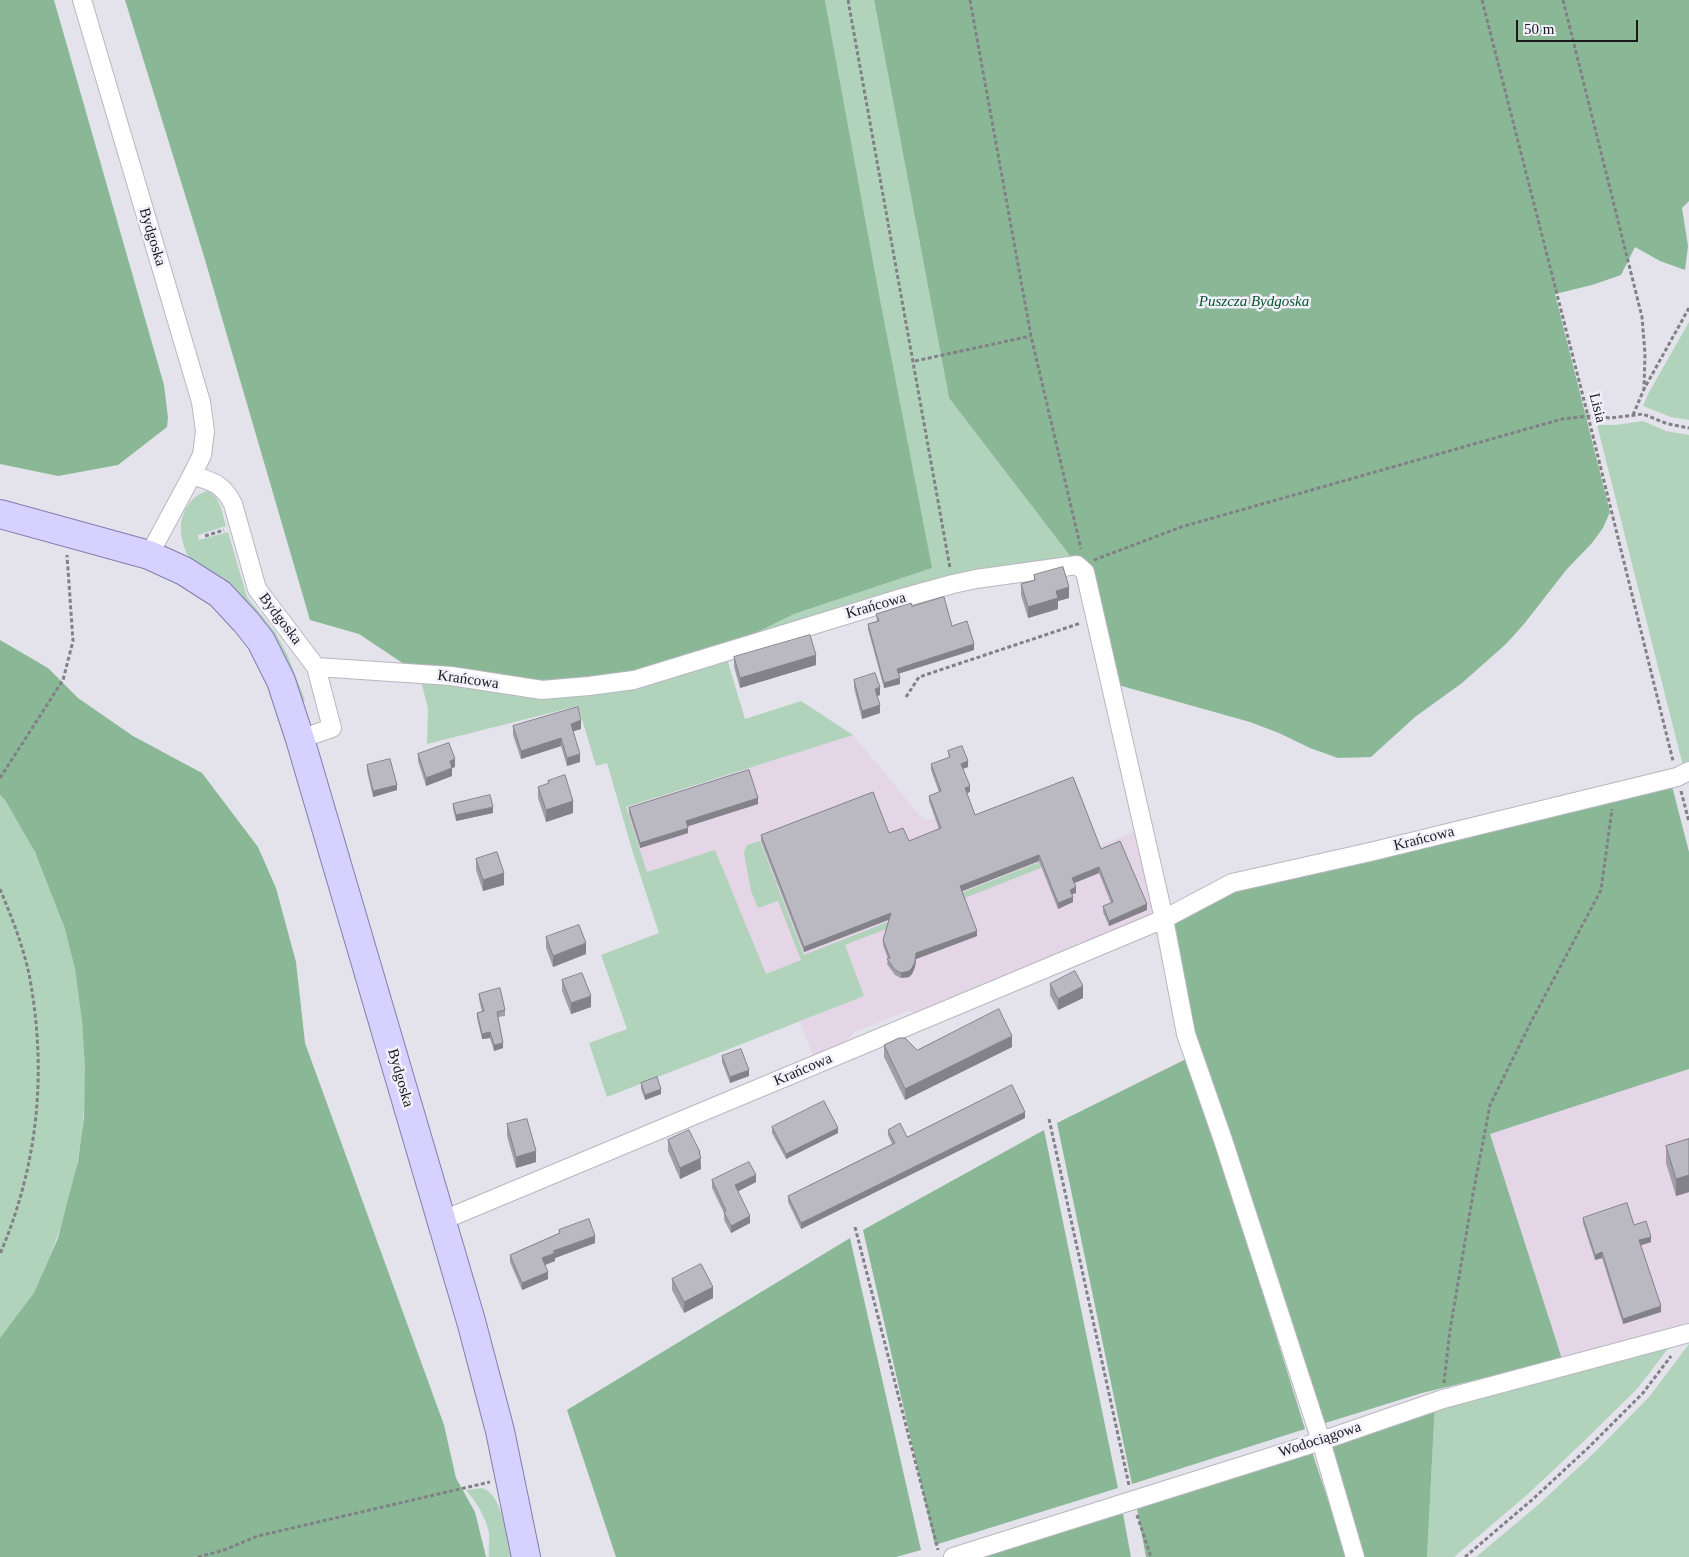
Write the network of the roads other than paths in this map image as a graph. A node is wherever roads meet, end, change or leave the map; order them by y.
1 (82, 0) edge
2 (192, 475) junction
3 (0, 514) edge
4 (149, 555) junction
5 (316, 667) junction
6 (300, 739) junction
7 (1683, 774) edge
8 (1164, 919) junction
9 (442, 1221) junction
10 (1689, 1333) edge
11 (1321, 1441) junction
12 (526, 1557) edge
13 (953, 1557) edge
14 (1355, 1557) edge

1 - 2 street, Bydgoska
2 - 4 street, Bydgoska
2 - 5 street, Bydgoska
3 - 4 main road, Bydgoska
4 - 6 main road, Bydgoska
5 - 6 street
5 - 8 street, Krańcowa
6 - 9 main road, Bydgoska
7 - 8 street, Krańcowa
8 - 9 street, Krańcowa
8 - 11 street
9 - 12 main road, Bydgoska
10 - 11 street, Wodociągowa
11 - 13 street, Wodociągowa
11 - 14 street

